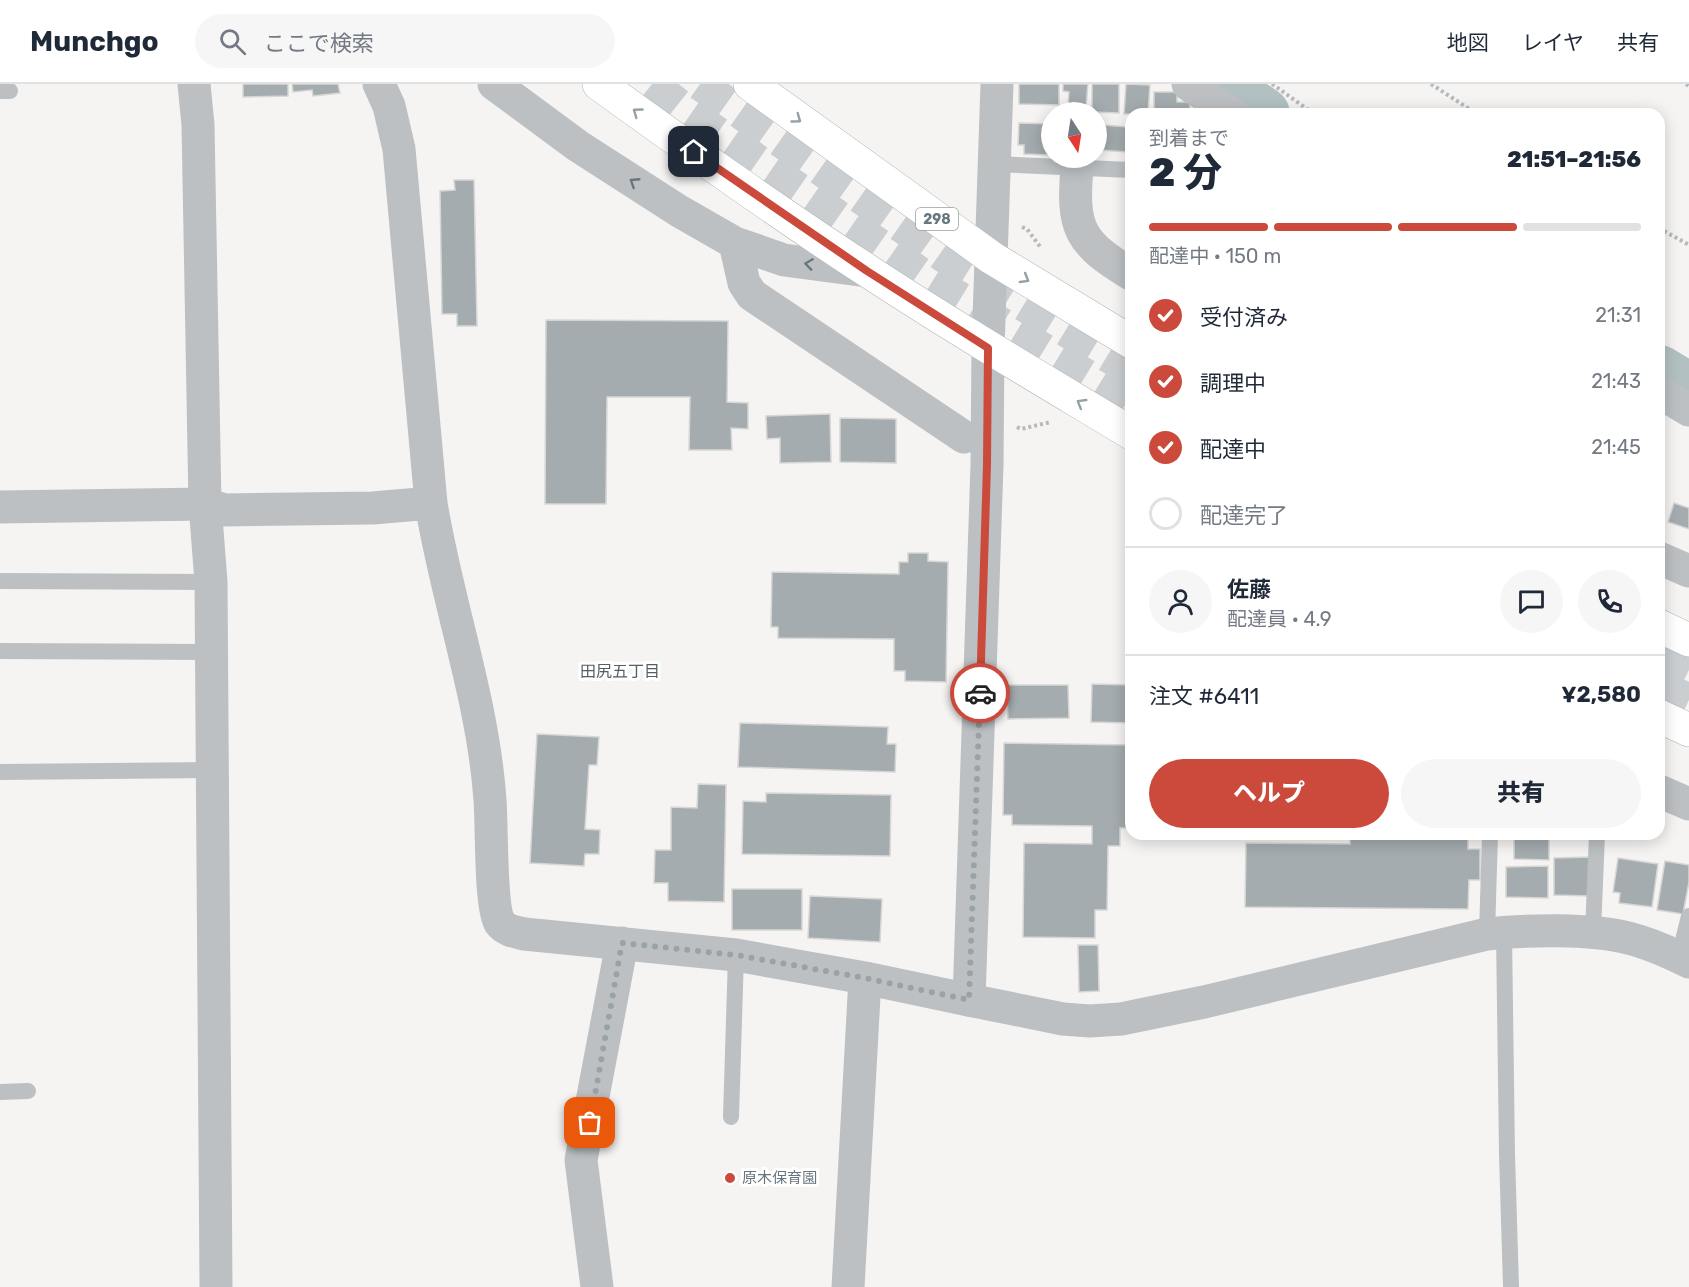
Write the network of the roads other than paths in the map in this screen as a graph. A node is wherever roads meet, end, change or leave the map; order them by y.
1 (194, 84) edge
2 (379, 84) edge
3 (494, 84) edge
4 (599, 84) edge
5 (750, 84) edge
6 (997, 84) edge
7 (1199, 98) edge
8 (1220, 108) edge
9 (995, 164) junction
10 (1041, 166) edge
11 (1077, 168) edge
12 (1095, 168) edge
13 (1125, 170) edge
14 (735, 243) junction
15 (992, 258) junction
16 (1125, 270) edge
17 (867, 271) junction
18 (1125, 338) edge
19 (988, 348) junction
20 (1665, 396) edge
21 (1689, 410) edge
22 (1125, 429) edge
23 (964, 436) dead end
24 (430, 503) junction
25 (205, 504) junction
26 (0, 507) edge
27 (1665, 561) edge
28 (1689, 571) edge
29 (0, 581) edge
30 (211, 582) junction
31 (1665, 629) edge
32 (1689, 640) edge
33 (0, 651) edge
34 (212, 652) junction
35 (1665, 719) edge
36 (1689, 730) edge
37 (213, 770) junction
38 (0, 772) edge
39 (1665, 794) edge
40 (1689, 804) edge
41 (1490, 840) edge
42 (1597, 840) edge
43 (1689, 916) edge
44 (1593, 932) junction
45 (1496, 933) junction
46 (622, 943) junction
47 (736, 955) junction
48 (1684, 959) edge
49 (865, 978) junction
50 (969, 1000) junction
51 (28, 1091) dead end
52 (0, 1092) edge
53 (732, 1117) dead end
54 (216, 1287) edge
55 (597, 1287) edge
56 (848, 1287) edge
57 (1511, 1287) edge

1 - 25 street
2 - 24 street
14 -> 3 street
17 -> 4 highway
5 -> 15 highway, 298
6 - 9 street
7 - 8 street
9 - 10 lane
9 - 15 street
11 - 16 street
12 - 13 lane
17 -> 14 street
14 - 23 street
15 -> 18 highway, 298
15 - 19 street
17 - 19 highway
22 -> 19 highway
19 - 50 street
20 - 21 street
24 - 25 street
24 - 46 street
25 - 26 street
25 - 30 street
27 - 28 street
29 - 30 lane
30 - 34 street
31 - 32 highway
33 - 34 lane
34 - 37 street
35 - 36 highway
37 - 38 lane
37 - 54 street
39 - 40 street
41 - 45 lane
42 - 44 lane
43 - 48 lane
44 - 45 street
44 - 48 street
45 - 50 street
45 - 57 lane
46 - 47 street
46 - 55 street
47 - 49 street
47 - 53 lane
49 - 50 street
49 - 56 street
51 - 52 lane

